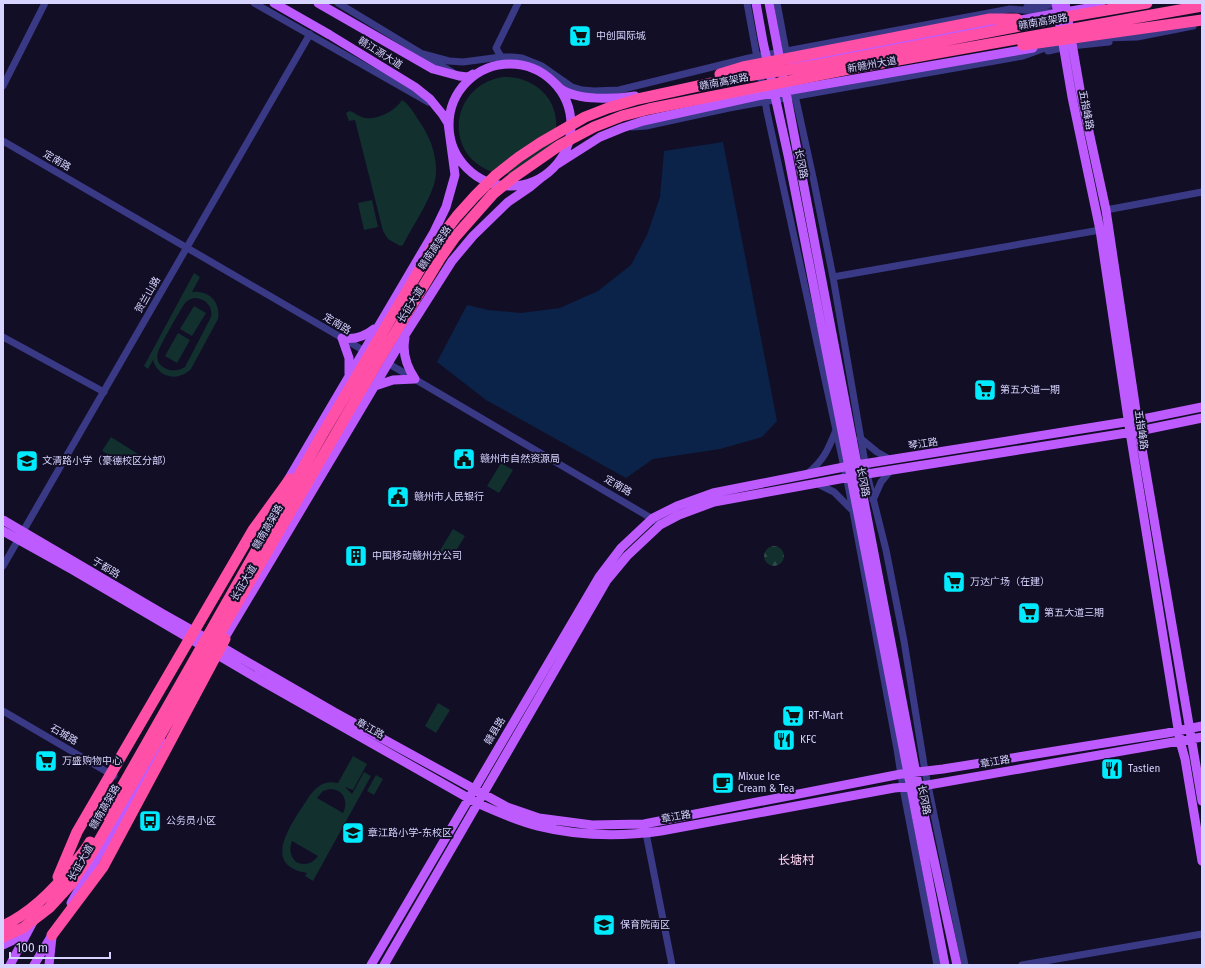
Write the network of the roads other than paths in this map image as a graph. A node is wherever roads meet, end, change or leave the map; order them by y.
1 (45, 3) edge
2 (254, 3) edge
3 (274, 3) edge
4 (318, 3) edge
5 (338, 3) edge
6 (518, 3) edge
7 (747, 3) edge
8 (756, 3) edge
9 (769, 3) edge
10 (777, 3) edge
11 (1090, 3) edge
12 (1118, 3) edge
13 (1146, 3) edge
14 (1060, 6) edge
15 (1202, 6) edge
16 (1018, 19) junction
17 (1202, 19) edge
18 (1202, 25) edge
19 (310, 34) junction
20 (1067, 43) junction
21 (782, 52) junction
22 (423, 54) junction
23 (766, 55) junction
24 (756, 57) junction
25 (503, 60) junction
26 (785, 65) junction
27 (489, 67) junction
28 (769, 67) junction
29 (759, 69) junction
30 (459, 76) junction
31 (549, 78) junction
32 (3, 86) edge
33 (791, 94) junction
34 (762, 95) junction
35 (776, 97) junction
36 (638, 99) junction
37 (437, 107) junction
38 (449, 131) junction
39 (3, 141) edge
40 (451, 143) junction
41 (556, 165) junction
42 (542, 177) junction
43 (1202, 192) edge
44 (1106, 210) junction
45 (1100, 230) junction
46 (187, 248) junction
47 (833, 277) junction
48 (380, 322) junction
49 (405, 335) junction
50 (3, 337) edge
51 (342, 338) junction
52 (363, 351) junction
53 (388, 364) junction
54 (349, 375) junction
55 (415, 380) junction
56 (375, 386) junction
57 (104, 392) junction
58 (1202, 407) edge
59 (1202, 418) edge
60 (1133, 421) junction
61 (836, 430) junction
62 (1134, 432) junction
63 (322, 435) junction
64 (860, 438) junction
65 (891, 465) junction
66 (855, 471) junction
67 (806, 475) junction
68 (816, 483) junction
69 (873, 500) junction
70 (852, 510) junction
71 (653, 518) junction
72 (3, 520) edge
73 (660, 525) junction
74 (283, 526) junction
75 (3, 531) edge
76 (20, 536) junction
77 (3, 566) edge
78 (196, 637) junction
79 (218, 649) junction
80 (3, 711) edge
81 (1202, 726) edge
82 (1189, 728) junction
83 (1178, 731) junction
84 (1202, 737) edge
85 (1191, 739) junction
86 (1180, 741) junction
87 (913, 773) junction
88 (115, 776) junction
89 (915, 787) junction
90 (474, 788) junction
91 (483, 794) junction
92 (468, 798) junction
93 (1202, 801) edge
94 (477, 803) junction
95 (645, 829) junction
96 (1202, 861) edge
97 (58, 876) junction
98 (32, 925) junction
99 (3, 926) edge
100 (1202, 934) edge
101 (52, 935) junction
102 (3, 938) edge
103 (3, 945) edge
104 (10, 965) edge
105 (34, 965) edge
106 (49, 965) edge
107 (370, 965) edge
108 (384, 965) edge
109 (672, 965) edge
110 (937, 965) edge
111 (945, 965) edge
112 (957, 965) edge
113 (965, 965) edge
114 (1022, 965) edge

1 - 32 street
2 - 19 street
3 - 37 main road, 赣江源大道
4 - 30 main road, 赣江源大道
5 - 22 street
6 - 25 street
7 - 24 street
8 - 23 main road, 长冈路
9 - 21 main road, 长冈路
10 - 21 street
11 - 14 street
12 - 14 main road, 新赣州大道
13 - 36 highway, 赣南高架路, bridge
14 - 16 main road, 新赣州大道
14 - 20 main road, 五指峰路
14 - 21 street
15 - 34 highway, 赣南高架路, bridge
16 - 26 main road, 新赣州大道
16 - 36 highway, bridge
17 - 20 main road, 新赣州大道
17 - 34 highway, bridge
18 - 20 street
19 - 37 street
19 - 46 street, 贺兰山路
20 - 33 main road, 新赣州大道
20 - 33 street
20 - 44 main road, 五指峰路
20 - 45 main road, 五指峰路
21 - 23 street
21 - 26 main road, 长冈路
22 - 25 street
22 - 30 street
23 - 24 street
23 - 28 main road, 长冈路
24 - 25 street
24 - 29 street
25 - 27 main road
25 - 31 main road
26 - 28 main road, 新赣州大道
26 - 33 main road, 长冈路
27 - 30 main road, 赣江源大道
27 - 38 main road
28 - 29 main road, 新赣州大道
28 - 35 main road, 长冈路
29 - 31 main road, 新赣州大道
29 - 34 street
31 - 41 main road
33 - 35 main road, 新赣州大道
33 - 47 street
33 - 66 main road, 长冈路
34 - 35 main road, 新赣州大道
34 - 41 main road, 新赣州大道
34 - 61 street
34 - 74 highway, 赣南高架路, bridge
35 - 66 main road, 长冈路
36 - 63 highway, 赣南高架路, bridge
37 - 38 main road, 赣江源大道
38 - 40 main road, 赣江源大道
39 - 46 street, 定南路
40 - 42 main road
40 - 48 main road, 长征大道
41 - 42 main road, 长征大道
42 - 49 main road, 长征大道
43 - 44 street
44 - 60 main road, 五指峰路
45 - 47 street
45 - 60 main road, 五指峰路
46 - 51 street, 定南路
46 - 57 street, 贺兰山路
47 - 64 street
48 - 51 main road
48 - 52 main road, 长征大道
49 - 53 main road, 长征大道
49 - 55 main road
50 - 57 street
51 - 52 street, 定南路
51 - 54 main road
52 - 53 street, 定南路
52 - 54 main road, 长征大道
53 - 55 street, 定南路
53 - 56 main road, 长征大道
54 - 78 main road, 长征大道
55 - 56 main road
55 - 71 street, 定南路
56 - 79 main road, 长征大道
57 - 76 street, 贺兰山路
58 - 60 main road, 琴江路
59 - 62 main road, 琴江路
60 - 62 main road, 五指峰路
60 - 65 main road, 琴江路
61 - 66 street
61 - 67 street
62 - 65 main road, 琴江路
62 - 82 main road, 五指峰路
62 - 83 main road, 五指峰路
63 - 97 highway, bridge
63 - 99 highway, 赣南高架路, bridge
64 - 65 street
64 - 66 street
65 - 66 main road, 琴江路
65 - 69 street
66 - 67 main road, 琴江路
66 - 68 main road, 琴江路
66 - 69 street
66 - 70 street
66 - 87 main road, 长冈路
67 - 71 main road, 琴江路
68 - 70 street
68 - 73 main road, 琴江路
69 - 87 street
70 - 87 street
71 - 73 street, 定南路
71 - 90 main road, 赣县路
72 - 76 main road, 于都路
73 - 91 main road, 赣县路
74 - 101 highway, bridge
74 - 102 highway, 赣南高架路, bridge
75 - 76 main road, 于都路
76 - 77 street, 贺兰山路
76 - 78 main road, 于都路
78 - 79 main road, 章江路
78 - 88 main road, 长征大道
79 - 90 main road, 章江路
79 - 92 main road, 章江路
79 - 101 main road, 长征大道
80 - 88 street, 石城路
81 - 82 main road, 章江路
82 - 83 main road, 章江路
82 - 85 main road, 五指峰路
83 - 86 main road, 五指峰路
83 - 87 main road, 章江路
84 - 85 main road, 章江路
85 - 86 main road, 章江路
85 - 93 main road, 五指峰路
86 - 89 main road, 章江路
86 - 96 main road, 五指峰路
87 - 89 main road, 长冈路
87 - 89 street
87 - 95 main road, 章江路
88 - 97 main road, 长征大道
89 - 95 main road, 章江路
89 - 110 street
89 - 111 main road, 长冈路
89 - 112 main road, 长冈路
89 - 113 street
90 - 91 main road, 章江路
90 - 92 main road, 赣县路
91 - 94 main road, 赣县路
91 - 95 main road, 章江路
92 - 94 main road, 章江路
92 - 107 main road, 赣县路
94 - 95 main road, 章江路
94 - 108 main road, 赣县路
95 - 109 street
97 - 98 main road, 长征大道
98 - 103 main road
98 - 104 main road, 长征大道
100 - 114 street
101 - 105 main road, 长征大道
101 - 106 main road

